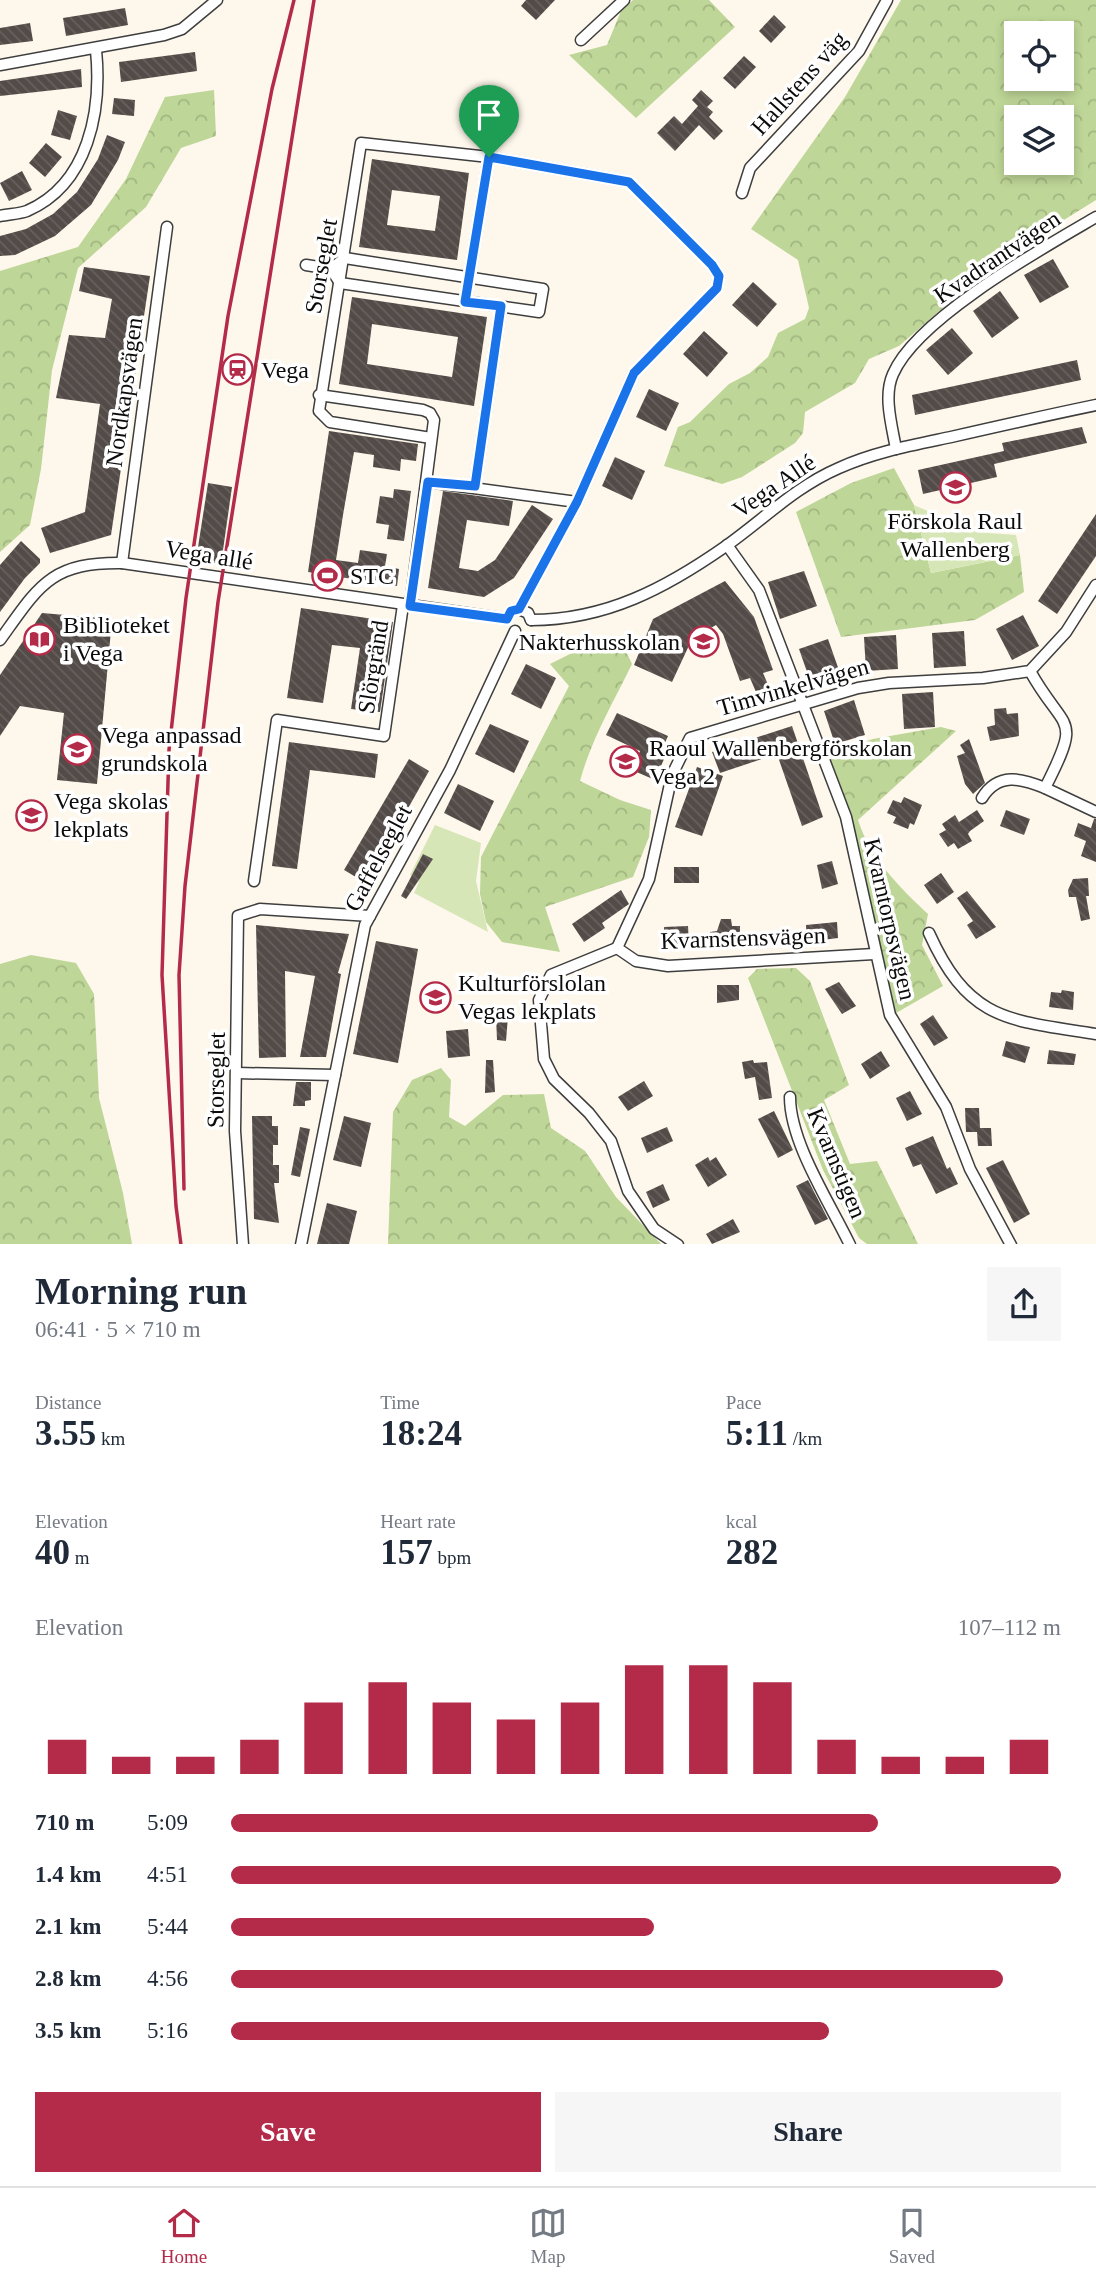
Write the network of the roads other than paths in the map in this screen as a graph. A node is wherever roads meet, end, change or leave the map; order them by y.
1 (217, 0) edge
2 (624, 0) edge
3 (887, 0) edge
4 (581, 40) dead end
5 (96, 50) junction
6 (0, 65) edge
7 (489, 157) junction
8 (742, 193) dead end
9 (0, 216) edge
10 (1096, 217) edge
11 (167, 227) dead end
12 (345, 258) junction
13 (306, 265) dead end
14 (331, 269) junction
15 (469, 275) junction
16 (340, 284) junction
17 (465, 302) junction
18 (501, 306) junction
19 (319, 395) junction
20 (1096, 405) edge
21 (431, 438) junction
22 (896, 449) junction
23 (428, 482) junction
24 (475, 486) junction
25 (577, 502) junction
26 (727, 545) junction
27 (122, 563) junction
28 (1096, 585) edge
29 (407, 606) junction
30 (519, 609) junction
31 (507, 619) junction
32 (531, 620) junction
33 (515, 631) junction
34 (0, 640) edge
35 (1030, 671) junction
36 (805, 705) junction
37 (1045, 788) junction
38 (982, 798) dead end
39 (1096, 812) edge
40 (254, 881) dead end
41 (370, 916) junction
42 (929, 933) dead end
43 (617, 948) junction
44 (874, 954) junction
45 (1096, 1034) edge
46 (237, 1073) junction
47 (334, 1075) junction
48 (790, 1097) dead end
49 (243, 1244) edge
50 (301, 1244) edge
51 (678, 1244) edge
52 (850, 1244) edge
53 (1011, 1244) edge

1 - 5 street
2 - 4 street
3 - 8 street, Hallstens väg
5 - 6 street
5 - 9 street
7 - 12 street, Storseglet
7 - 15 street
7 - 25 street
10 - 22 street, Kvadrantvägen
11 - 27 street, Nordkapsvägen
12 - 14 street
12 - 15 street
12 - 16 street, Storseglet
13 - 14 street
14 - 16 street
15 - 17 street
15 - 18 street
16 - 17 street
16 - 19 street, Storseglet
17 - 18 street
18 - 24 street
19 - 21 street
19 - 21 street, Slörgränd
20 - 22 street, Vega Allé
21 - 23 street, Slörgränd
22 - 26 street, Vega Allé
23 - 24 street
23 - 29 street, Slörgränd
24 - 25 street
25 - 30 street
26 - 32 street, Vega Allé
26 - 36 street, Kvarntorpsvägen
27 - 29 street, Vega allé
27 - 34 street
28 - 35 street
29 - 31 street
29 - 40 street, Slörgränd
30 - 31 street
30 - 32 street
31 - 33 street
32 - 33 street
33 - 41 street, Gaffelseglet
35 - 36 street, Timvinkelvägen
35 - 37 street
36 - 43 street, Timvinkelvägen
36 - 44 street, Kvarntorpsvägen
37 - 38 street
37 - 39 street
41 - 46 street, Storseglet
41 - 47 street, Gaffelseglet
42 - 45 street
43 - 44 street, Kvarnstensvägen
43 - 51 street
44 - 53 street, Kvarntorpsvägen
46 - 47 street
46 - 49 street, Storseglet
47 - 50 street, Gaffelseglet
48 - 52 street, Kvarnstigen

